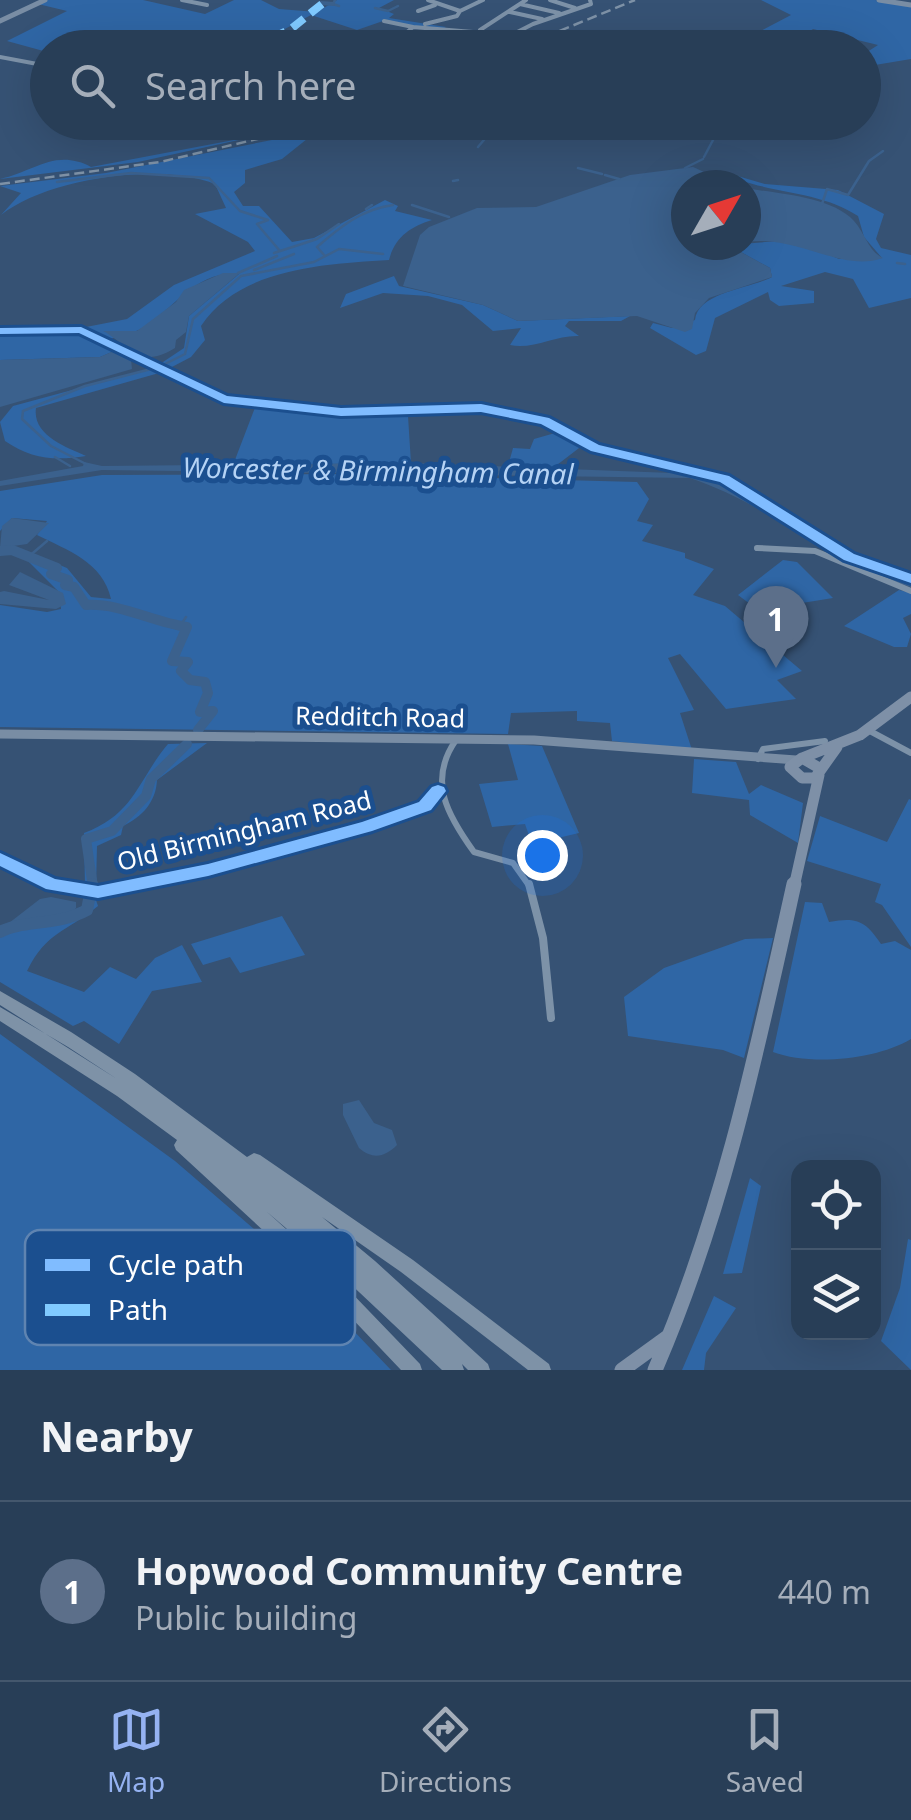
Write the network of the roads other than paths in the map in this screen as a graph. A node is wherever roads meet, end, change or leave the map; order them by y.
1 (45, 0) edge
2 (182, 0) edge
3 (428, 0) edge
4 (483, 0) edge
5 (526, 0) edge
6 (550, 0) edge
7 (591, 0) edge
8 (599, 0) edge
9 (880, 0) edge
10 (436, 4) junction
11 (520, 4) junction
12 (207, 5) dead end
13 (911, 5) edge
14 (576, 8) junction
15 (418, 11) dead end
16 (460, 11) junction
17 (508, 11) junction
18 (560, 14) junction
19 (543, 20) junction
20 (0, 21) edge
21 (384, 21) dead end
22 (426, 25) dead end
23 (414, 27) junction
24 (411, 30) edge
25 (430, 30) edge
26 (480, 30) edge
27 (520, 30) edge
28 (0, 57) edge
29 (30, 63) edge
30 (0, 331) edge
31 (757, 548) dead end
32 (911, 579) edge
33 (911, 591) edge
34 (911, 697) edge
35 (868, 730) junction
36 (0, 734) edge
37 (456, 739) junction
38 (825, 741) dead end
39 (840, 744) junction
40 (911, 753) edge
41 (758, 760) junction
42 (797, 767) junction
43 (820, 772) junction
44 (438, 791) junction
45 (425, 806) junction
46 (812, 809) junction
47 (448, 810) junction
48 (0, 859) edge
49 (0, 997) edge
50 (0, 1014) edge
51 (552, 1018) dead end
52 (140, 1104) junction
53 (216, 1140) junction
54 (276, 1230) edge
55 (303, 1230) edge
56 (328, 1230) edge
57 (355, 1255) edge
58 (355, 1278) edge
59 (355, 1309) edge
60 (669, 1336) junction
61 (413, 1370) edge
62 (455, 1370) edge
63 (481, 1370) edge
64 (542, 1370) edge
65 (622, 1370) edge
66 (654, 1370) edge

1 - 20 main road
2 - 12 street
3 - 10 street
4 - 16 street
5 - 11 street
6 - 14 street
7 - 8 street
7 - 14 street
9 - 13 main road
10 - 15 street
10 - 16 street
11 - 17 street
11 - 18 street
14 - 18 street
16 - 22 street
17 - 19 street
17 - 26 street
18 - 19 street
19 - 27 street
21 - 23 street
23 - 24 street
23 - 25 street
28 - 29 street
30 - 32 street
31 - 33 street
34 - 35 highway
35 - 39 highway
35 - 40 street
36 - 37 main road, Redditch Road
37 - 41 main road, Redditch Road
37 - 44 street
38 - 41 street
39 - 42 highway
39 - 43 highway
41 - 42 main road, Redditch Road
42 - 43 highway
42 - 43 highway
42 - 46 highway
43 - 46 highway
44 - 45 street
44 - 47 street
45 - 47 street
45 - 48 street, Old Birmingham Road
46 - 60 highway
47 - 51 street
49 - 53 highway
50 - 52 highway
52 - 54 highway
52 - 55 highway
53 - 56 highway
53 - 64 highway
57 - 63 highway
58 - 62 highway
59 - 61 highway
60 - 65 highway
60 - 66 highway

